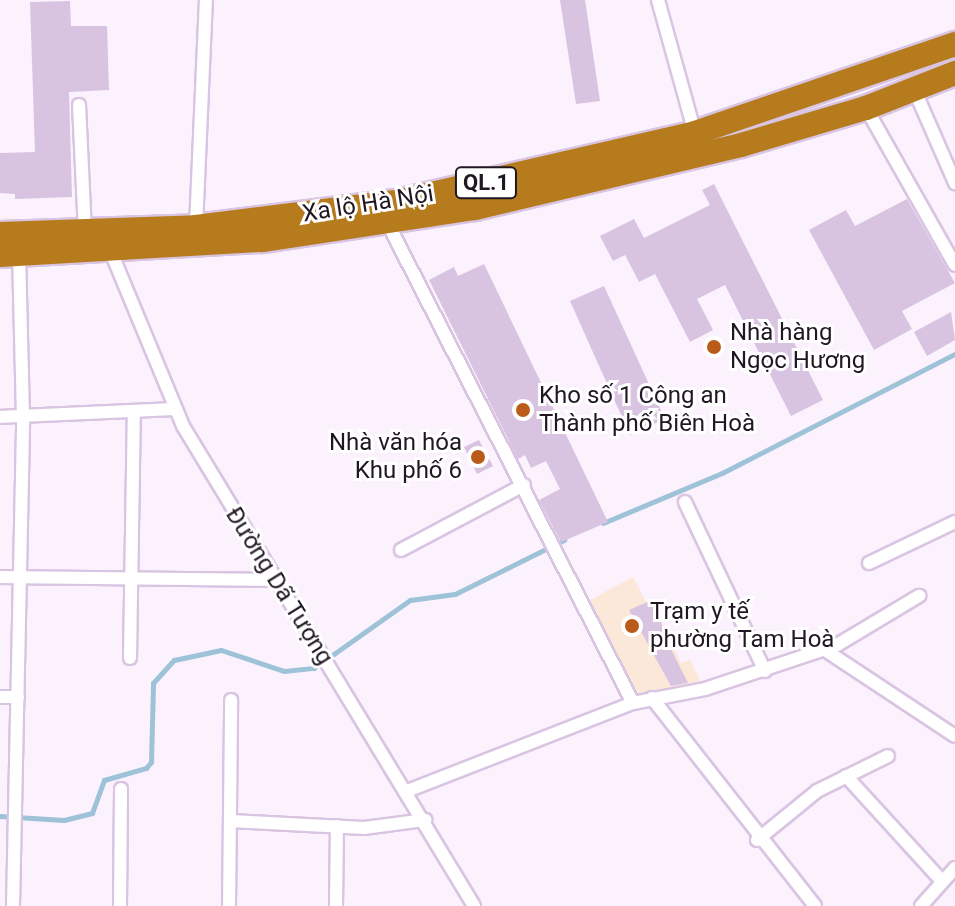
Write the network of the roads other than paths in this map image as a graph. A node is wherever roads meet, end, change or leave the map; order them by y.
1 (206, 0) edge
2 (658, 0) edge
3 (955, 44) edge
4 (955, 73) edge
5 (914, 89) junction
6 (79, 105) dead end
7 (866, 108) junction
8 (695, 133) junction
9 (955, 183) edge
10 (388, 224) junction
11 (196, 227) junction
12 (85, 232) junction
13 (0, 234) edge
14 (111, 252) junction
15 (10, 255) edge
16 (955, 265) edge
17 (174, 409) junction
18 (134, 414) junction
19 (0, 417) edge
20 (23, 417) junction
21 (524, 485) junction
22 (685, 502) dead end
23 (955, 522) edge
24 (401, 550) dead end
25 (869, 563) dead end
26 (0, 577) edge
27 (21, 578) junction
28 (133, 579) junction
29 (274, 580) junction
30 (919, 596) dead end
31 (822, 648) junction
32 (130, 658) dead end
33 (765, 671) junction
34 (0, 697) edge
35 (18, 697) junction
36 (652, 698) junction
37 (231, 700) dead end
38 (633, 703) junction
39 (955, 736) edge
40 (888, 756) dead end
41 (846, 776) junction
42 (121, 789) dead end
43 (407, 791) junction
44 (425, 820) junction
45 (231, 821) junction
46 (337, 826) junction
47 (757, 840) junction
48 (955, 868) edge
49 (942, 881) junction
50 (13, 906) edge
51 (120, 906) edge
52 (229, 906) edge
53 (336, 906) edge
54 (474, 906) edge
55 (815, 906) edge
56 (921, 906) edge

1 - 11 street
2 - 8 street
3 - 8 highway, Xa lộ Hà Nội / QL.1
4 - 5 highway
5 - 7 highway
5 - 9 street
6 - 12 street
7 - 10 highway
7 - 16 street
8 - 11 highway, Xa lộ Hà Nội / QL.1
10 - 14 highway
10 - 21 street
11 - 12 highway, Xa lộ Hà Nội / QL.1
12 - 13 highway, Xa lộ Hà Nội / QL.1
14 - 15 highway
14 - 17 street, Đường Dã Tượng
15 - 20 street
17 - 18 street
17 - 29 street, Đường Dã Tượng
18 - 20 street
18 - 28 street
19 - 20 street
20 - 27 street
21 - 24 street
21 - 38 street
22 - 33 street
23 - 25 street
26 - 27 street
27 - 28 street
27 - 35 street
28 - 29 street
28 - 32 street
29 - 43 street, Đường Dã Tượng
30 - 31 street
31 - 33 street
31 - 39 street
33 - 36 street
34 - 35 street
35 - 50 street
36 - 38 street
36 - 47 street
37 - 45 street
38 - 43 street
40 - 41 street
41 - 47 street
41 - 49 street
42 - 51 street
43 - 44 street, Đường Dã Tượng
44 - 46 street
44 - 54 street, Đường Dã Tượng
45 - 46 street
45 - 52 street
46 - 53 street
47 - 55 street
48 - 49 street
49 - 56 street

